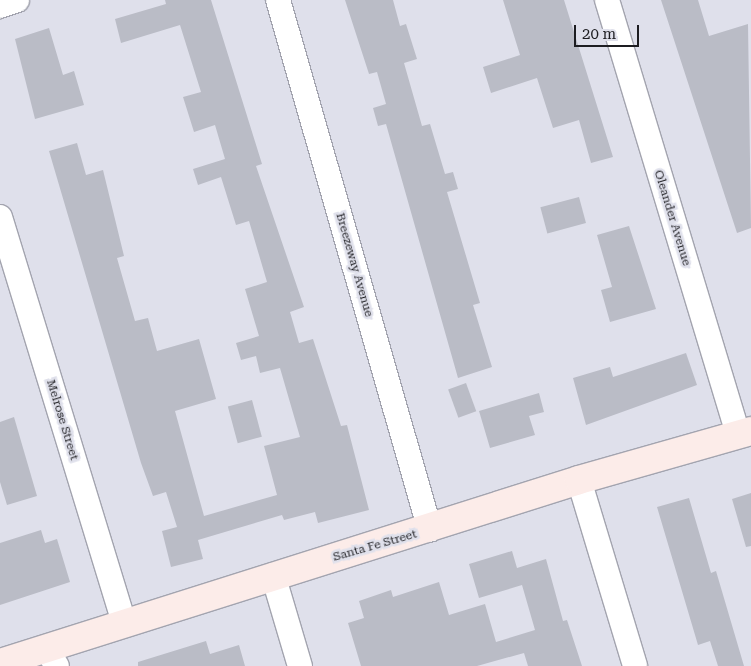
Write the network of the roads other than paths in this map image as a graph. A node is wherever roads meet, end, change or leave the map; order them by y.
1 (17, 0) edge
2 (278, 0) edge
3 (607, 0) edge
4 (0, 6) edge
5 (0, 217) edge
6 (744, 433) edge
7 (579, 480) junction
8 (430, 530) junction
9 (273, 575) junction
10 (124, 623) junction
11 (51, 657) edge
12 (0, 663) edge
13 (300, 666) edge
14 (635, 666) edge

1 - 4 street
2 - 8 street, Breezeway Avenue
3 - 6 street, Oleander Avenue
5 - 10 street, Melrose Street
6 - 7 main road, Santa Fe Street
7 - 8 main road, Santa Fe Street
7 - 14 street
8 - 9 main road, Santa Fe Street
9 - 10 main road, Santa Fe Street
9 - 13 street
10 - 11 main road, Santa Fe Street
11 - 12 main road, Santa Fe Street

